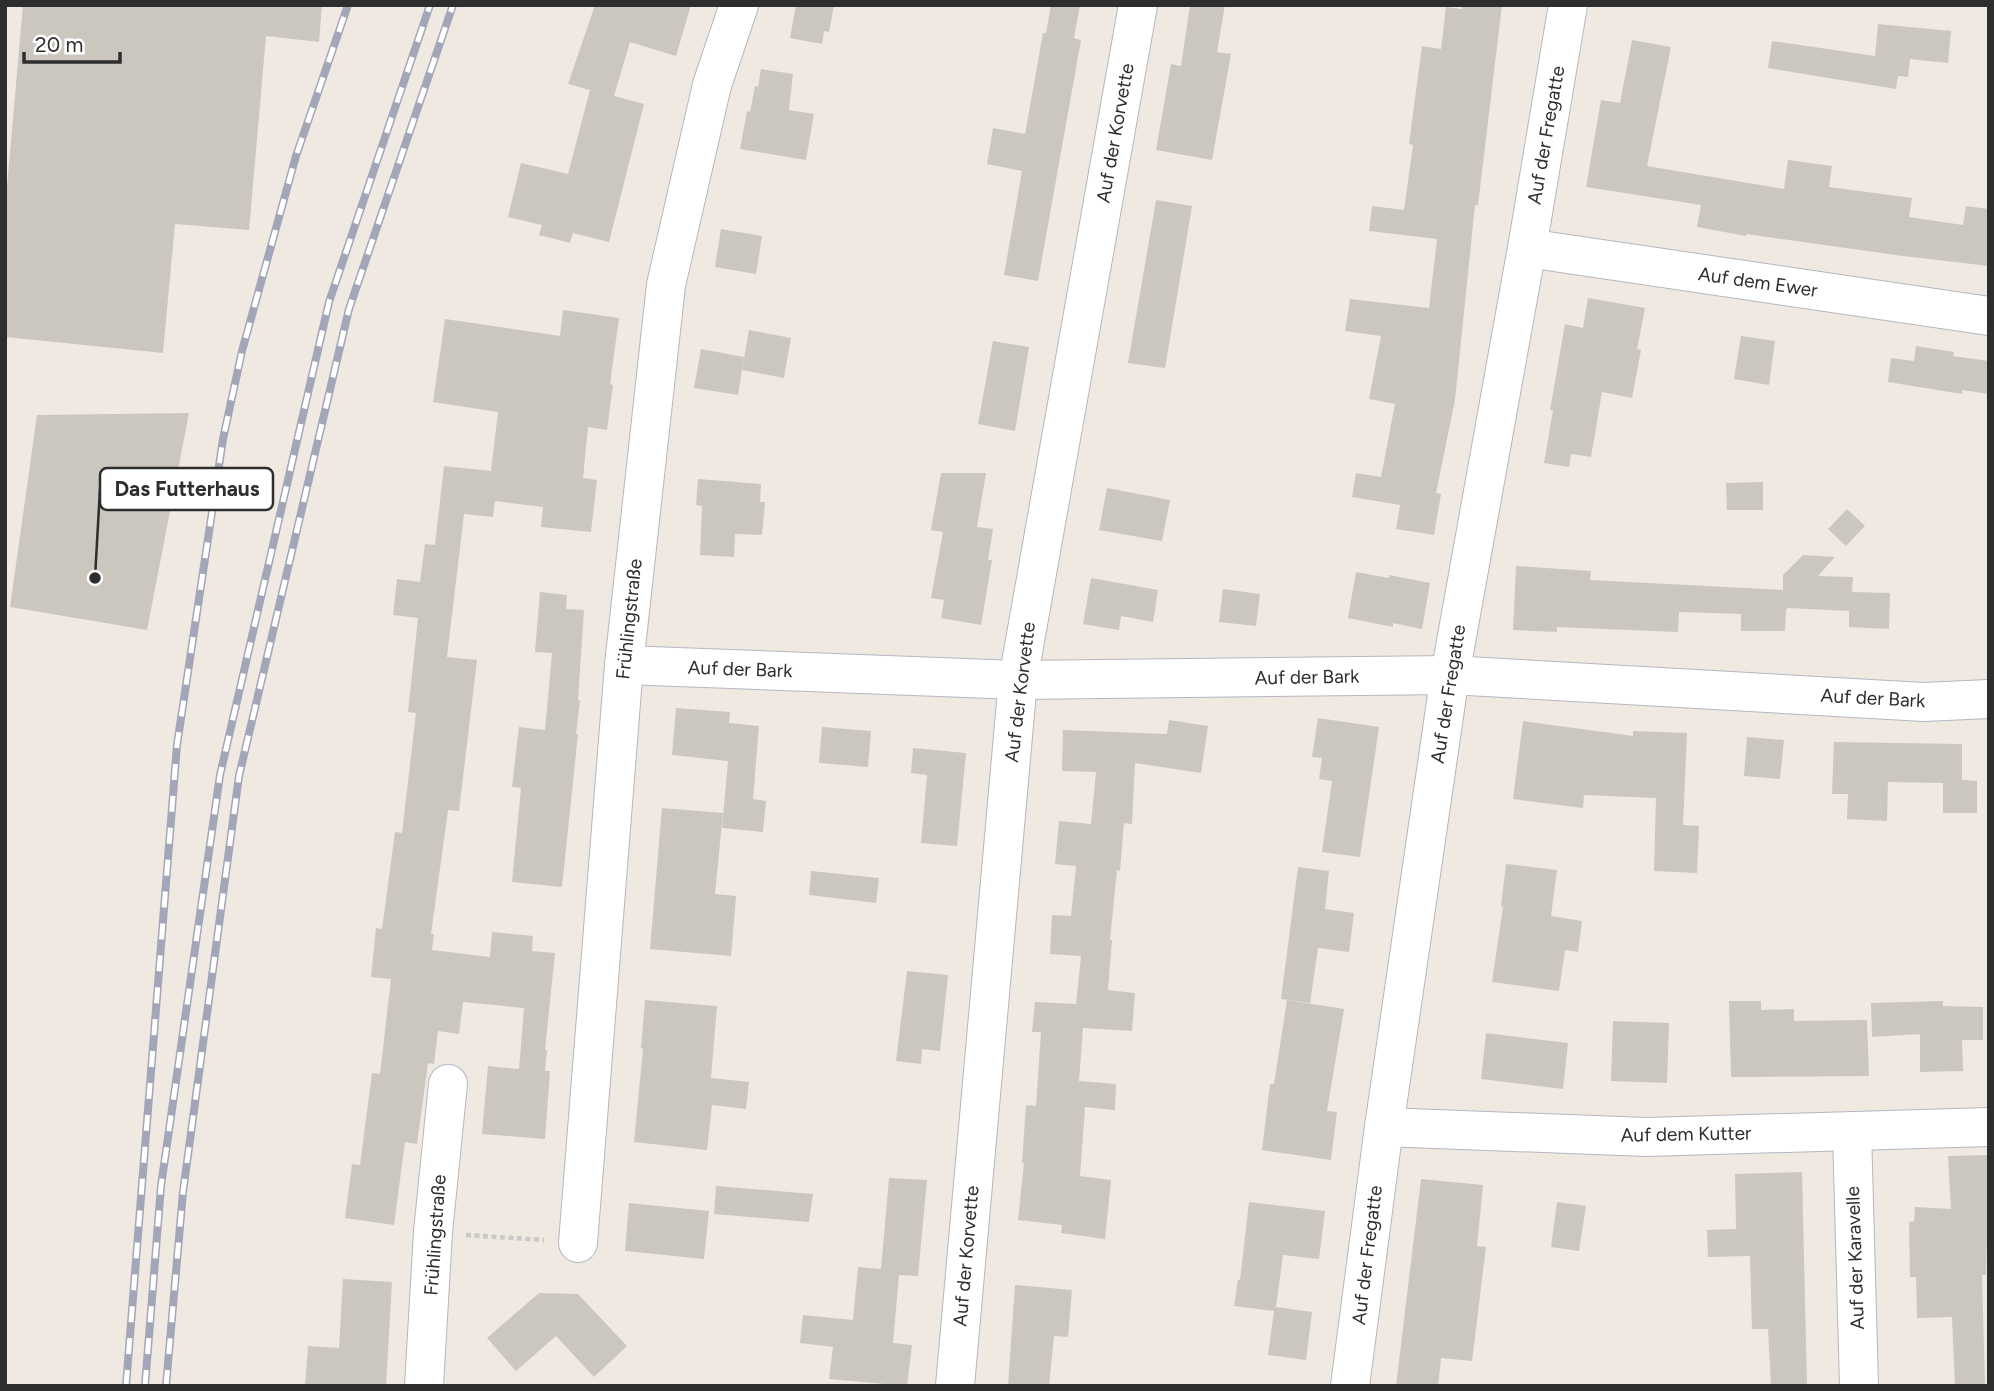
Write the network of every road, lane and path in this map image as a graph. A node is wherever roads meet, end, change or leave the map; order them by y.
1 (739, 5) edge
2 (1138, 5) edge
3 (1568, 5) edge
4 (1527, 248) junction
5 (1989, 316) edge
6 (624, 664) junction
7 (1450, 675) junction
8 (1018, 680) junction
9 (1989, 699) edge
10 (448, 1084) dead end
11 (1384, 1127) junction
12 (1989, 1127) edge
13 (1852, 1131) junction
14 (433, 1232) junction
15 (578, 1243) joint
16 (424, 1386) edge
17 (955, 1386) edge
18 (1350, 1386) edge
19 (1859, 1386) edge

1 - 6 street, Frühlingstraße
2 - 8 street, Auf der Korvette
3 - 4 street, Auf der Fregatte
4 - 5 street, Auf dem Ewer
4 - 7 street, Auf der Fregatte
6 - 8 street, Auf der Bark
6 - 15 street, Frühlingstraße
7 - 8 street, Auf der Bark
7 - 9 street, Auf der Bark
7 - 11 street, Auf der Fregatte
8 - 17 street, Auf der Korvette
10 - 14 street, Frühlingstraße
11 - 13 street, Auf dem Kutter
11 - 18 street, Auf der Fregatte
12 - 13 street, Auf dem Kutter
13 - 19 street, Auf der Karavelle
14 - 15 path
14 - 16 street, Frühlingstraße

